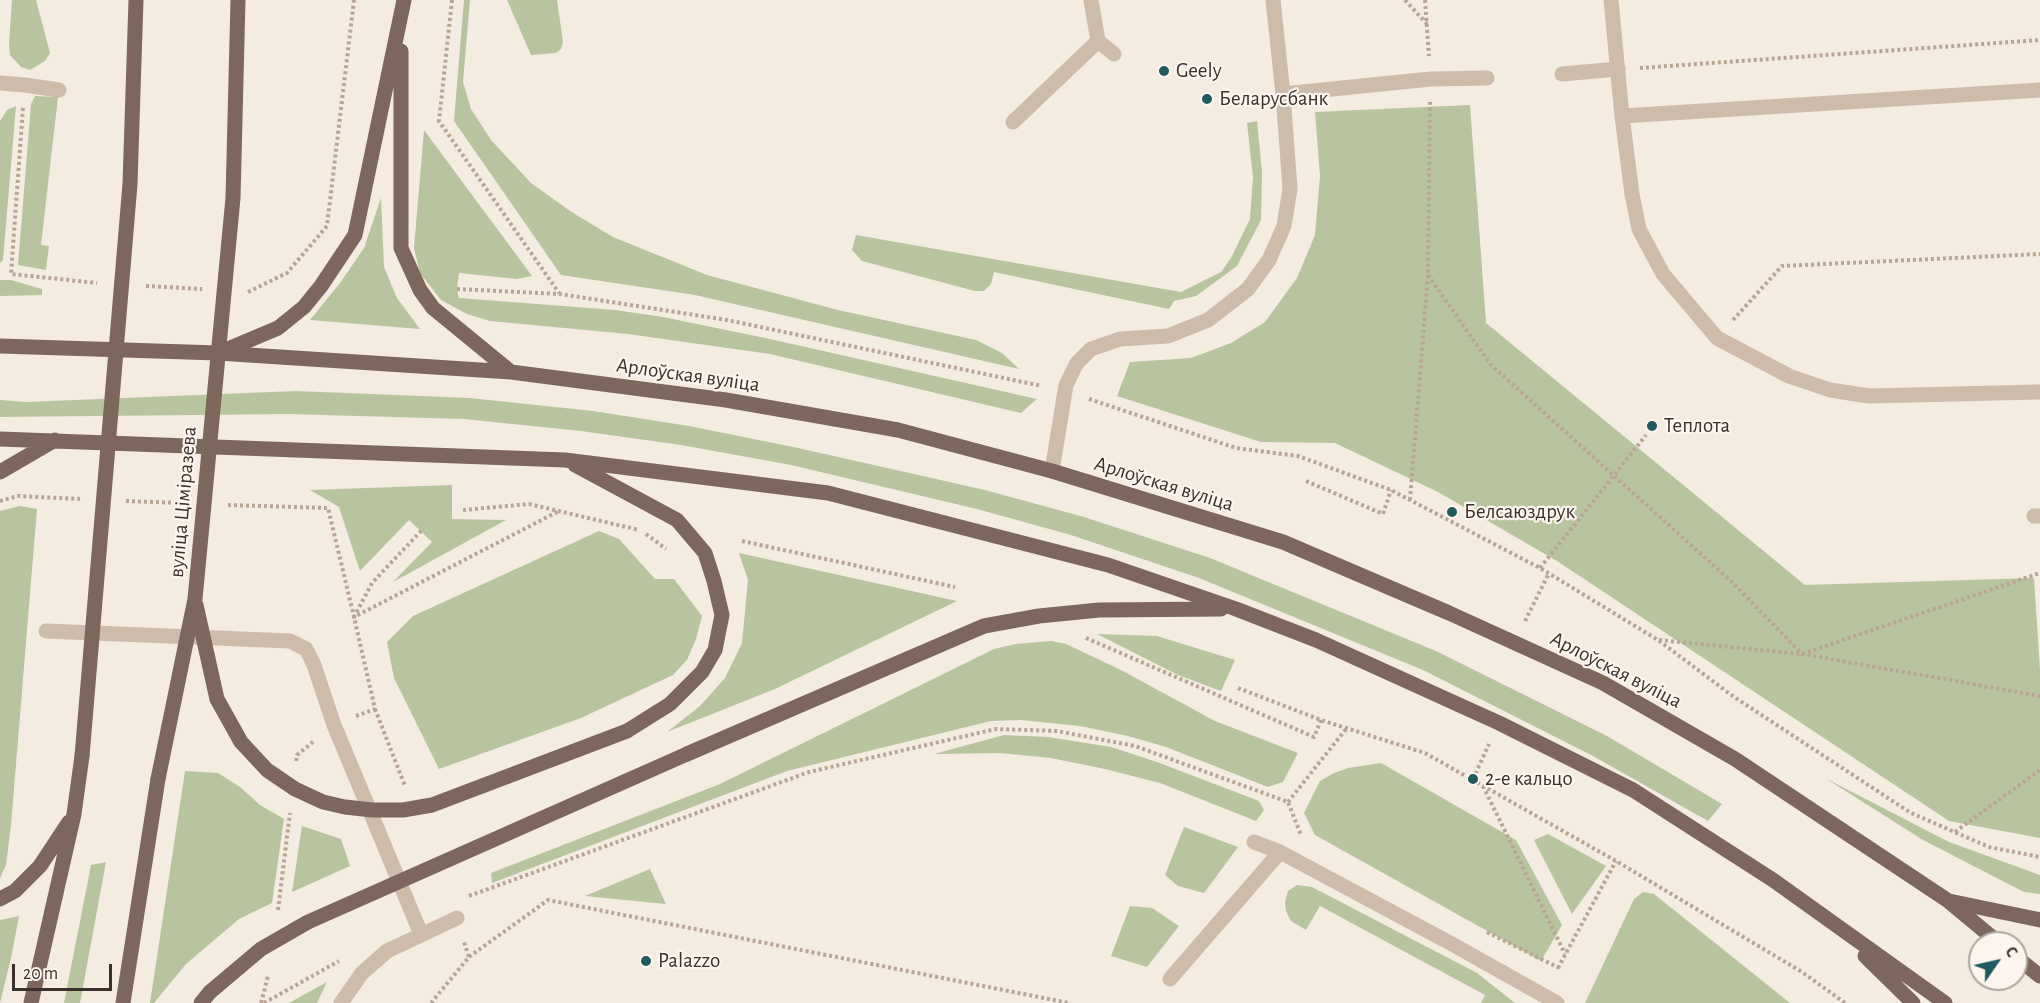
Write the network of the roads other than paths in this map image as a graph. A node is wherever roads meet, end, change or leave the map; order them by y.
1 (136, 0) edge
2 (238, 0) edge
3 (404, 0) edge
4 (1091, 0) edge
5 (1273, 0) edge
6 (1611, 0) edge
7 (401, 21) junction
8 (1098, 41) junction
9 (1113, 54) dead end
10 (1618, 69) junction
11 (1562, 74) dead end
12 (1487, 78) dead end
13 (0, 83) edge
14 (59, 90) dead end
15 (2040, 90) edge
16 (1283, 94) junction
17 (1622, 116) junction
18 (1013, 122) dead end
19 (0, 346) edge
20 (218, 353) junction
21 (511, 372) junction
22 (2039, 392) edge
23 (0, 439) edge
24 (55, 440) junction
25 (565, 460) junction
26 (1052, 471) junction
27 (0, 472) edge
28 (195, 599) junction
29 (1236, 609) junction
30 (46, 632) dead end
31 (74, 814) junction
32 (1254, 842) dead end
33 (1280, 852) junction
34 (0, 899) edge
35 (1947, 900) junction
36 (457, 918) road end
37 (1828, 920) junction
38 (2040, 920) edge
39 (1984, 931) edge
40 (421, 934) junction
41 (2028, 966) edge
42 (2040, 976) edge
43 (1170, 979) dead end
44 (206, 998) edge
45 (1551, 1000) edge
46 (31, 1003) edge
47 (123, 1003) edge
48 (341, 1003) edge
49 (1913, 1003) edge
50 (1945, 1003) edge

1 - 31 main road, bridge
2 - 28 main road, вуліца Ціміразева, bridge
3 - 7 main road
4 - 8 lane
5 - 16 lane
6 - 10 lane
7 - 20 main road
7 - 21 main road
8 - 9 lane
8 - 18 lane
10 - 11 lane
10 - 17 lane
12 - 16 lane
13 - 14 lane
15 - 17 lane
16 - 26 lane
17 - 22 lane
19 - 20 main road, Арлоўская вуліца
20 - 21 main road, Арлоўская вуліца
21 - 26 main road, Арлоўская вуліца
23 - 24 main road
24 - 25 main road
24 - 27 main road
25 - 28 main road, bridge
25 - 29 main road
26 - 35 main road, Арлоўская вуліца
28 - 47 main road, вуліца Ціміразева, bridge
29 - 37 main road
29 - 44 main road, bridge
30 - 40 lane
31 - 34 main road
31 - 46 main road
32 - 33 lane
33 - 43 lane
33 - 45 lane
35 - 38 main road
35 - 39 main road, Арлоўская вуліца
36 - 40 lane
37 - 49 main road
37 - 50 main road
40 - 48 lane
41 - 42 main road

